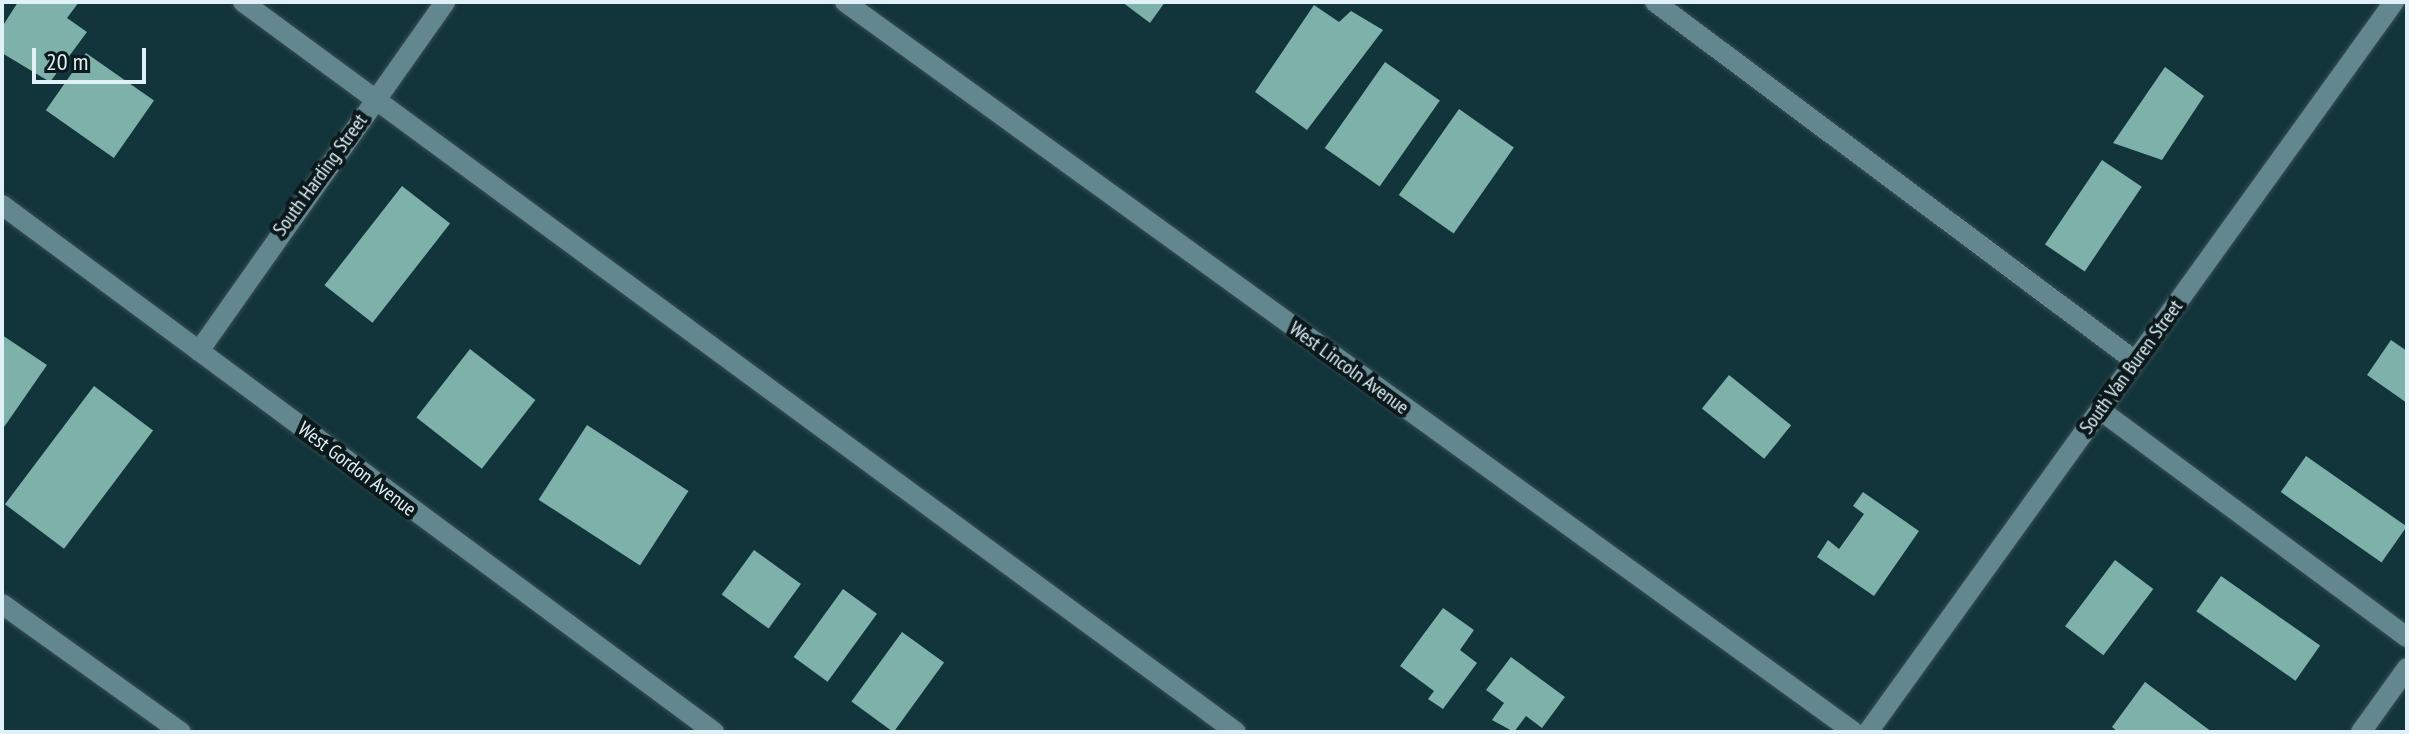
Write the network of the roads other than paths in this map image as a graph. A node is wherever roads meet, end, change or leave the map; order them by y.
1 (243, 2) edge
2 (445, 2) edge
3 (845, 2) edge
4 (1655, 2) edge
5 (2394, 2) edge
6 (375, 100) junction
7 (2, 205) edge
8 (199, 351) junction
9 (2135, 361) junction
10 (2100, 410) junction
11 (2, 604) edge
12 (2407, 637) edge
13 (2407, 668) edge
14 (181, 732) edge
15 (714, 732) edge
16 (1236, 732) edge
17 (1854, 732) edge
18 (1868, 732) edge
19 (2361, 732) edge

1 - 6 street
2 - 6 street, South Harding Street
3 - 17 street, West Lincoln Avenue
4 - 9 street
5 - 9 street, South Van Buren Street
6 - 8 street, South Harding Street
6 - 16 street
7 - 8 street, West Gordon Avenue
8 - 15 street, West Gordon Avenue
9 - 10 street, South Van Buren Street
10 - 12 street
10 - 18 street, South Van Buren Street
11 - 14 street
13 - 19 street

